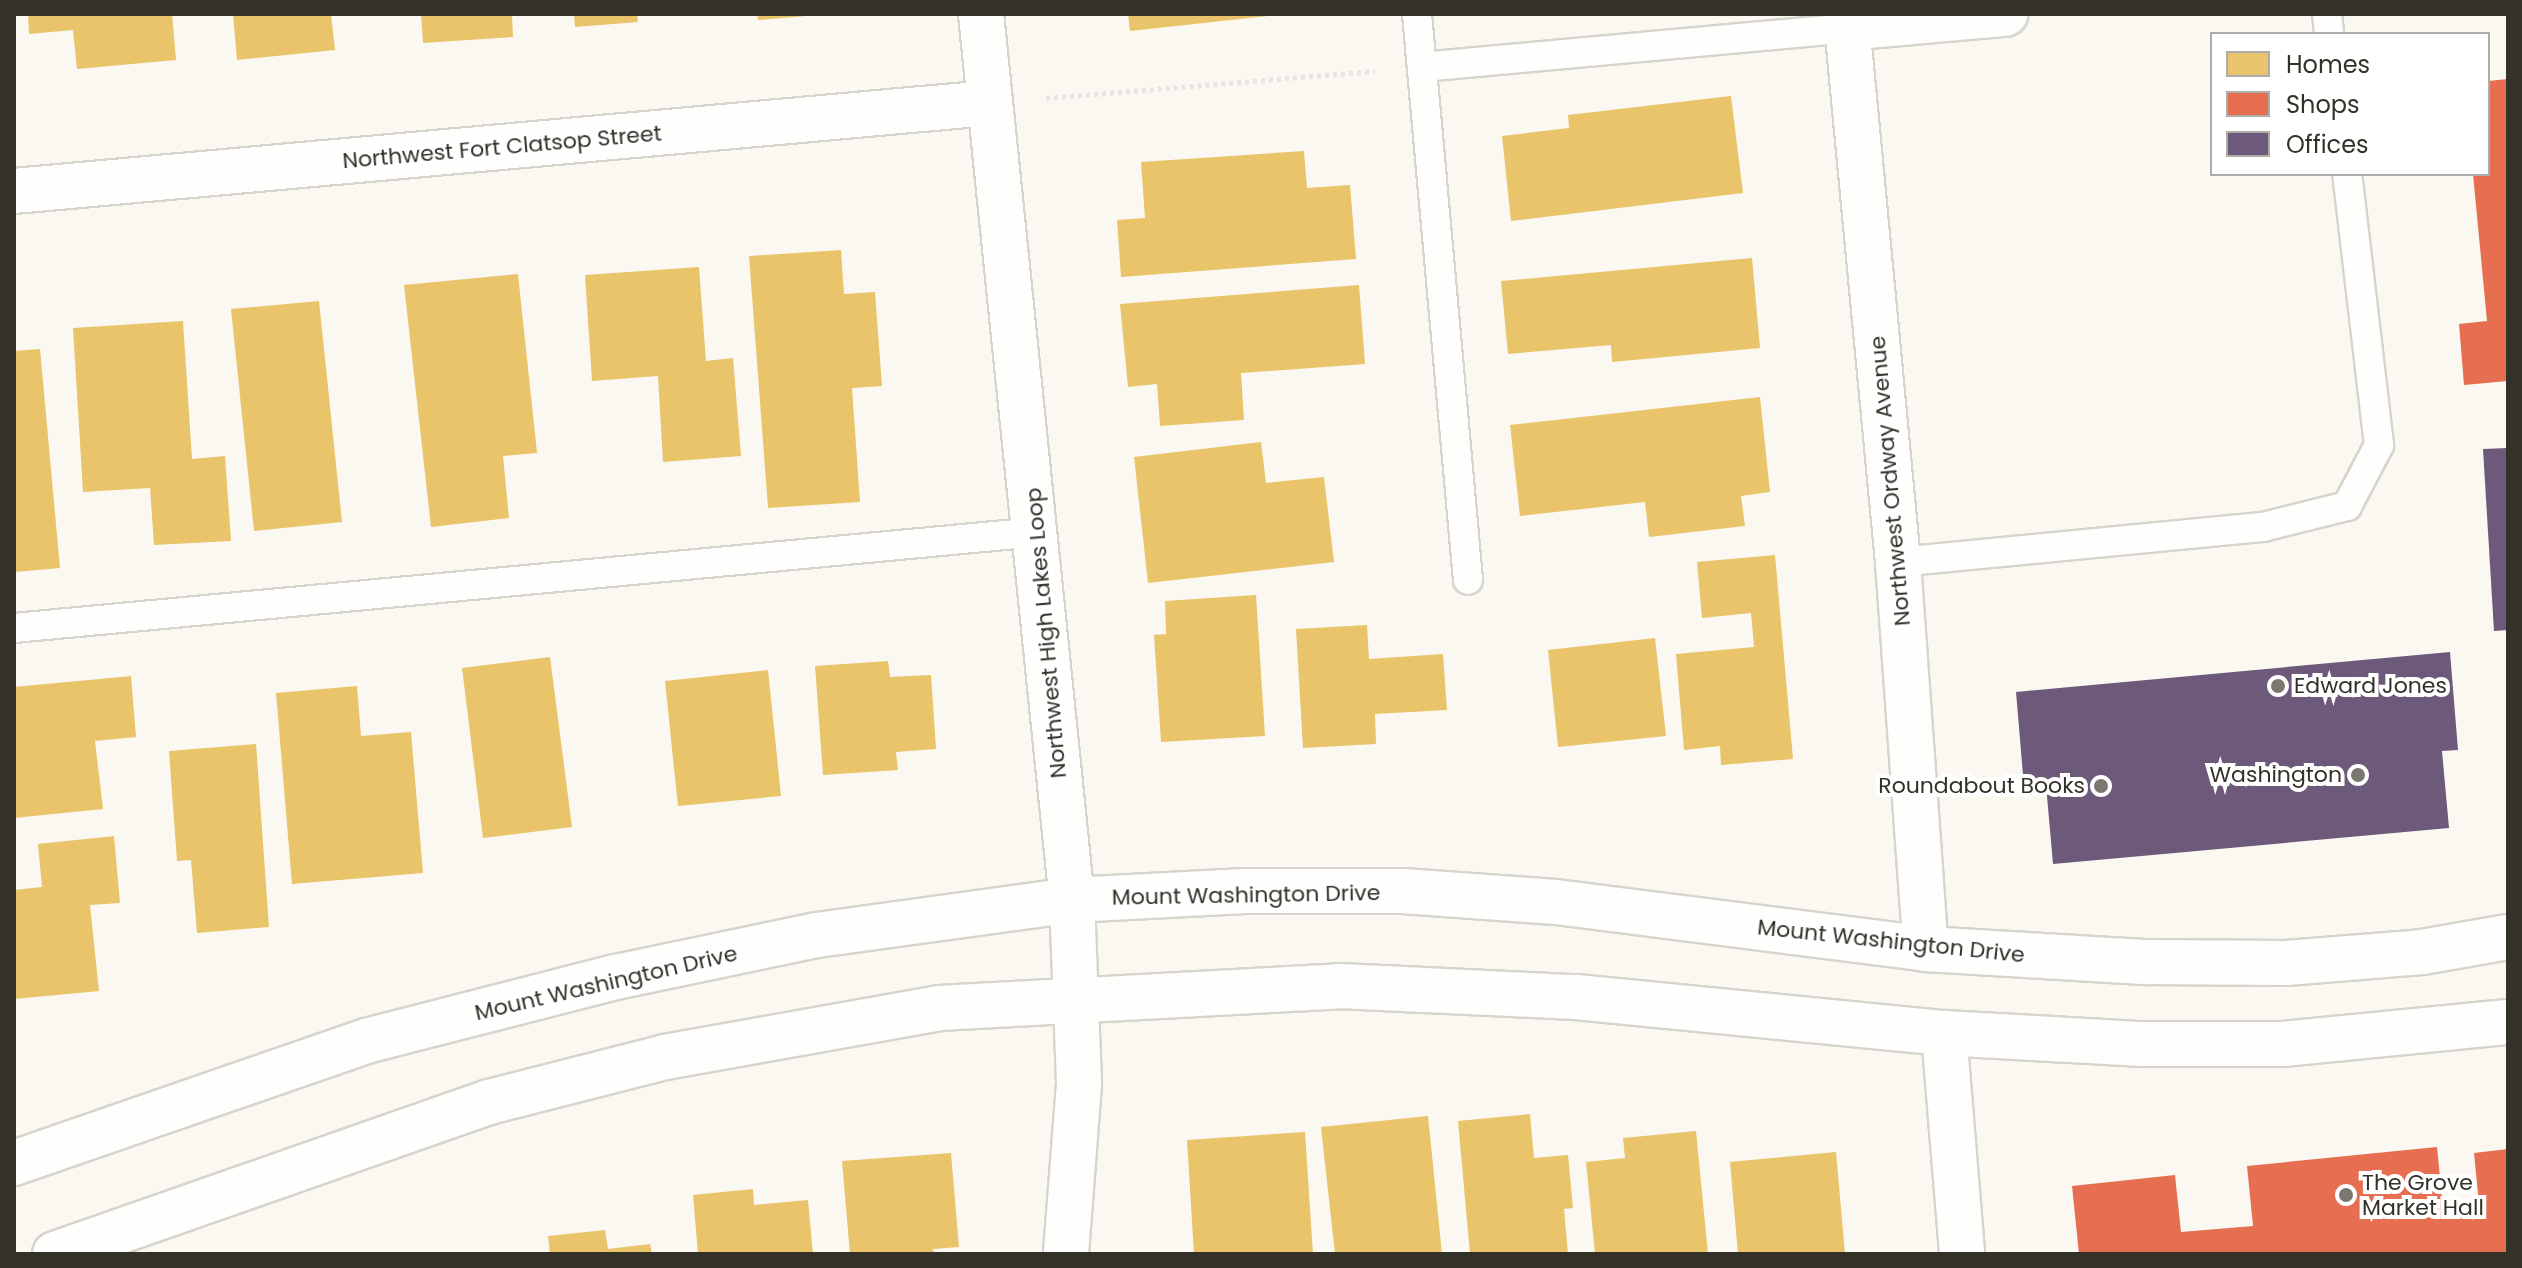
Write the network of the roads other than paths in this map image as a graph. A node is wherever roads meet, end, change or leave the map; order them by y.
1 (981, 14) edge
2 (1417, 14) edge
3 (2005, 14) edge
4 (1847, 21) edge
5 (1422, 67) junction
6 (989, 103) junction
7 (2347, 176) edge
8 (14, 191) edge
9 (1037, 532) junction
10 (1898, 562) junction
11 (1468, 580) dead end
12 (14, 628) edge
13 (1072, 900) junction
14 (2508, 937) edge
15 (1926, 949) junction
16 (1077, 997) junction
17 (2508, 1022) edge
18 (1944, 1033) junction
19 (14, 1163) edge
20 (55, 1254) edge
21 (1066, 1254) edge
22 (1962, 1254) edge

1 - 6 main road, Northwest High Lakes Loop
2 - 5 lane
3 - 4 main road
4 - 5 lane
4 - 10 main road, Northwest Ordway Avenue
5 - 11 lane
6 - 8 main road, Northwest Fort Clatsop Street
6 - 9 main road, Northwest High Lakes Loop
7 - 10 lane
9 - 12 lane
9 - 13 main road, Northwest High Lakes Loop
10 - 15 main road, Northwest Ordway Avenue
13 - 15 main road, Mount Washington Drive
13 - 16 main road, Northwest High Lakes Loop
13 - 19 main road, Mount Washington Drive
14 - 15 main road, Mount Washington Drive
16 - 18 main road
16 - 20 main road
16 - 21 main road, Northwest High Lakes Loop
17 - 18 main road
18 - 22 main road

